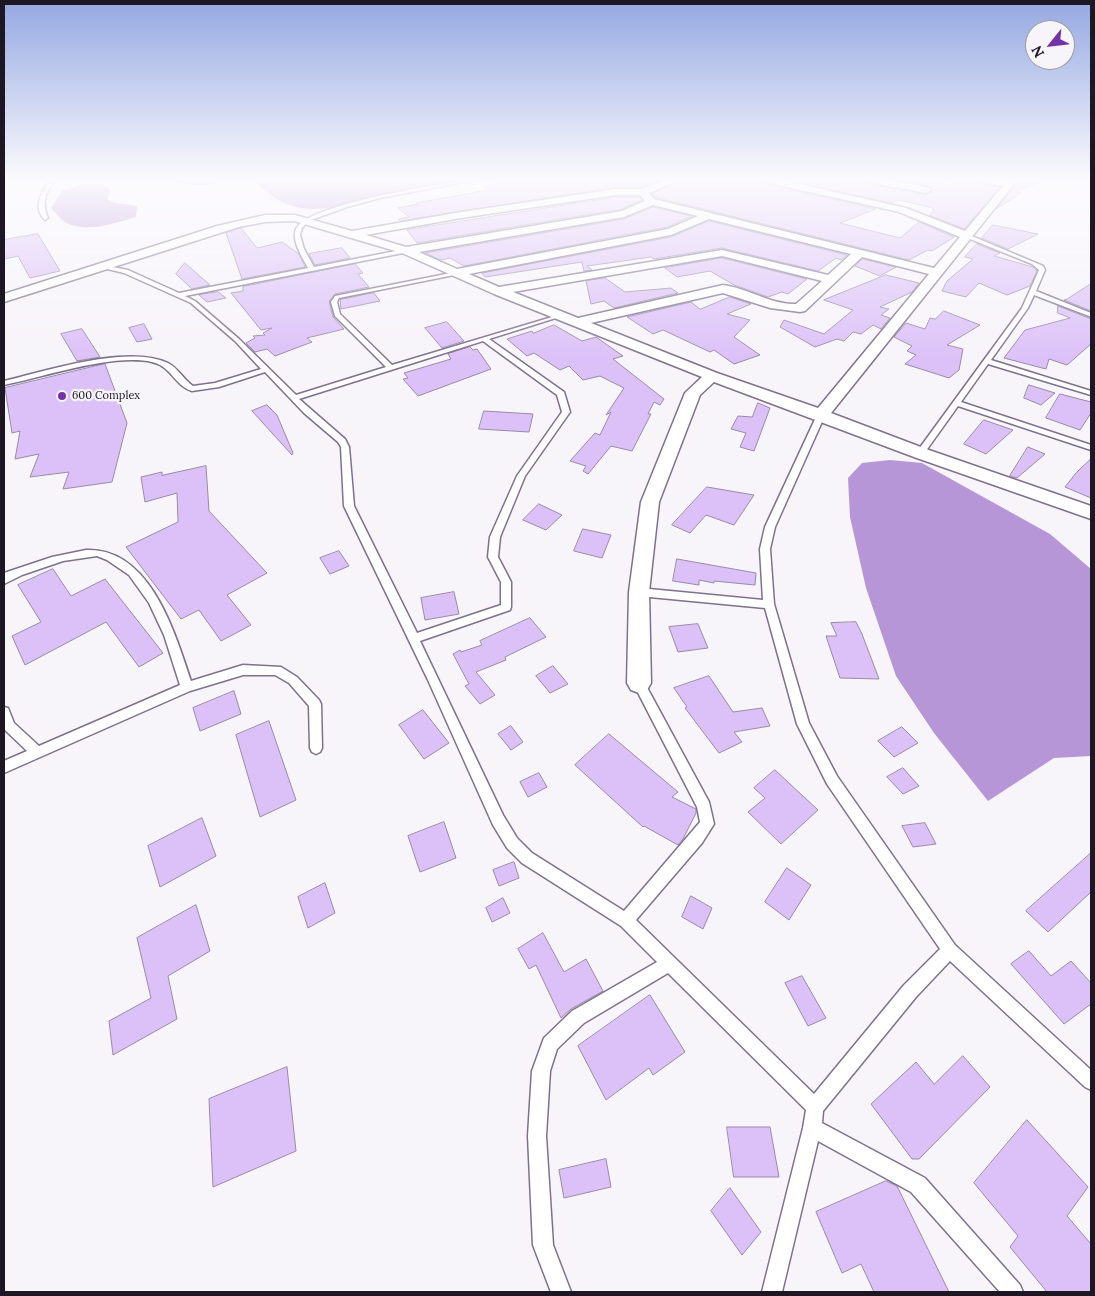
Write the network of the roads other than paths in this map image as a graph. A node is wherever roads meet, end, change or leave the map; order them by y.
1 (191, 238) edge
2 (297, 238) edge
3 (362, 238) edge
4 (481, 238) edge
5 (638, 238) edge
6 (799, 238) edge
7 (965, 238) edge
8 (973, 238) edge
9 (406, 251) junction
10 (859, 253) junction
11 (102, 267) junction
12 (312, 269) junction
13 (937, 272) junction
14 (454, 273) junction
15 (830, 280) junction
16 (498, 291) junction
17 (1032, 292) junction
18 (179, 295) junction
19 (4, 298) edge
20 (560, 315) junction
21 (1091, 316) edge
22 (578, 322) junction
23 (484, 339) junction
24 (987, 361) junction
25 (390, 367) junction
26 (267, 369) junction
27 (712, 376) junction
28 (4, 383) edge
29 (1090, 391) edge
30 (294, 398) junction
31 (956, 403) junction
32 (821, 415) junction
33 (1091, 448) edge
34 (920, 453) junction
35 (1091, 513) edge
36 (4, 580) edge
37 (639, 592) junction
38 (769, 604) junction
39 (413, 639) junction
40 (639, 683) joint
41 (187, 687) junction
42 (4, 712) edge
43 (316, 748) dead end
44 (37, 752) junction
45 (4, 766) edge
46 (626, 921) junction
47 (950, 950) junction
48 (669, 964) junction
49 (1091, 1081) edge
50 (815, 1107) junction
51 (812, 1128) junction
52 (561, 1292) edge
53 (772, 1292) edge
54 (1013, 1292) edge

1 - 11 street
2 - 12 lane
3 - 9 street
4 - 9 street
5 - 14 street
6 - 10 street
7 - 13 street
8 - 17 lane
9 - 12 lane
9 - 14 street
10 - 13 street
10 - 15 street
11 - 18 lane
11 - 19 street
12 - 18 lane
13 - 32 street
14 - 16 street
14 - 25 lane
15 - 16 street
15 - 22 street
16 - 20 street
17 - 21 lane
17 - 24 lane
18 - 26 lane
20 - 22 street
20 - 23 lane
22 - 27 street
23 - 25 lane
23 - 39 lane
24 - 29 lane
24 - 31 lane
25 - 30 lane
26 - 28 lane
26 - 30 lane
27 - 32 street
27 - 37 street
30 - 39 lane
31 - 33 lane
31 - 34 lane
32 - 34 street
32 - 38 lane
34 - 35 street
36 - 41 lane
37 - 38 lane
37 - 40 street
38 - 47 lane
39 - 46 lane
40 - 46 lane
41 - 43 lane
41 - 44 lane
42 - 44 lane
44 - 45 lane
46 - 48 lane
47 - 49 lane
47 - 50 lane
48 - 50 lane
48 - 52 lane
50 - 51 lane
51 - 53 lane
51 - 54 lane

